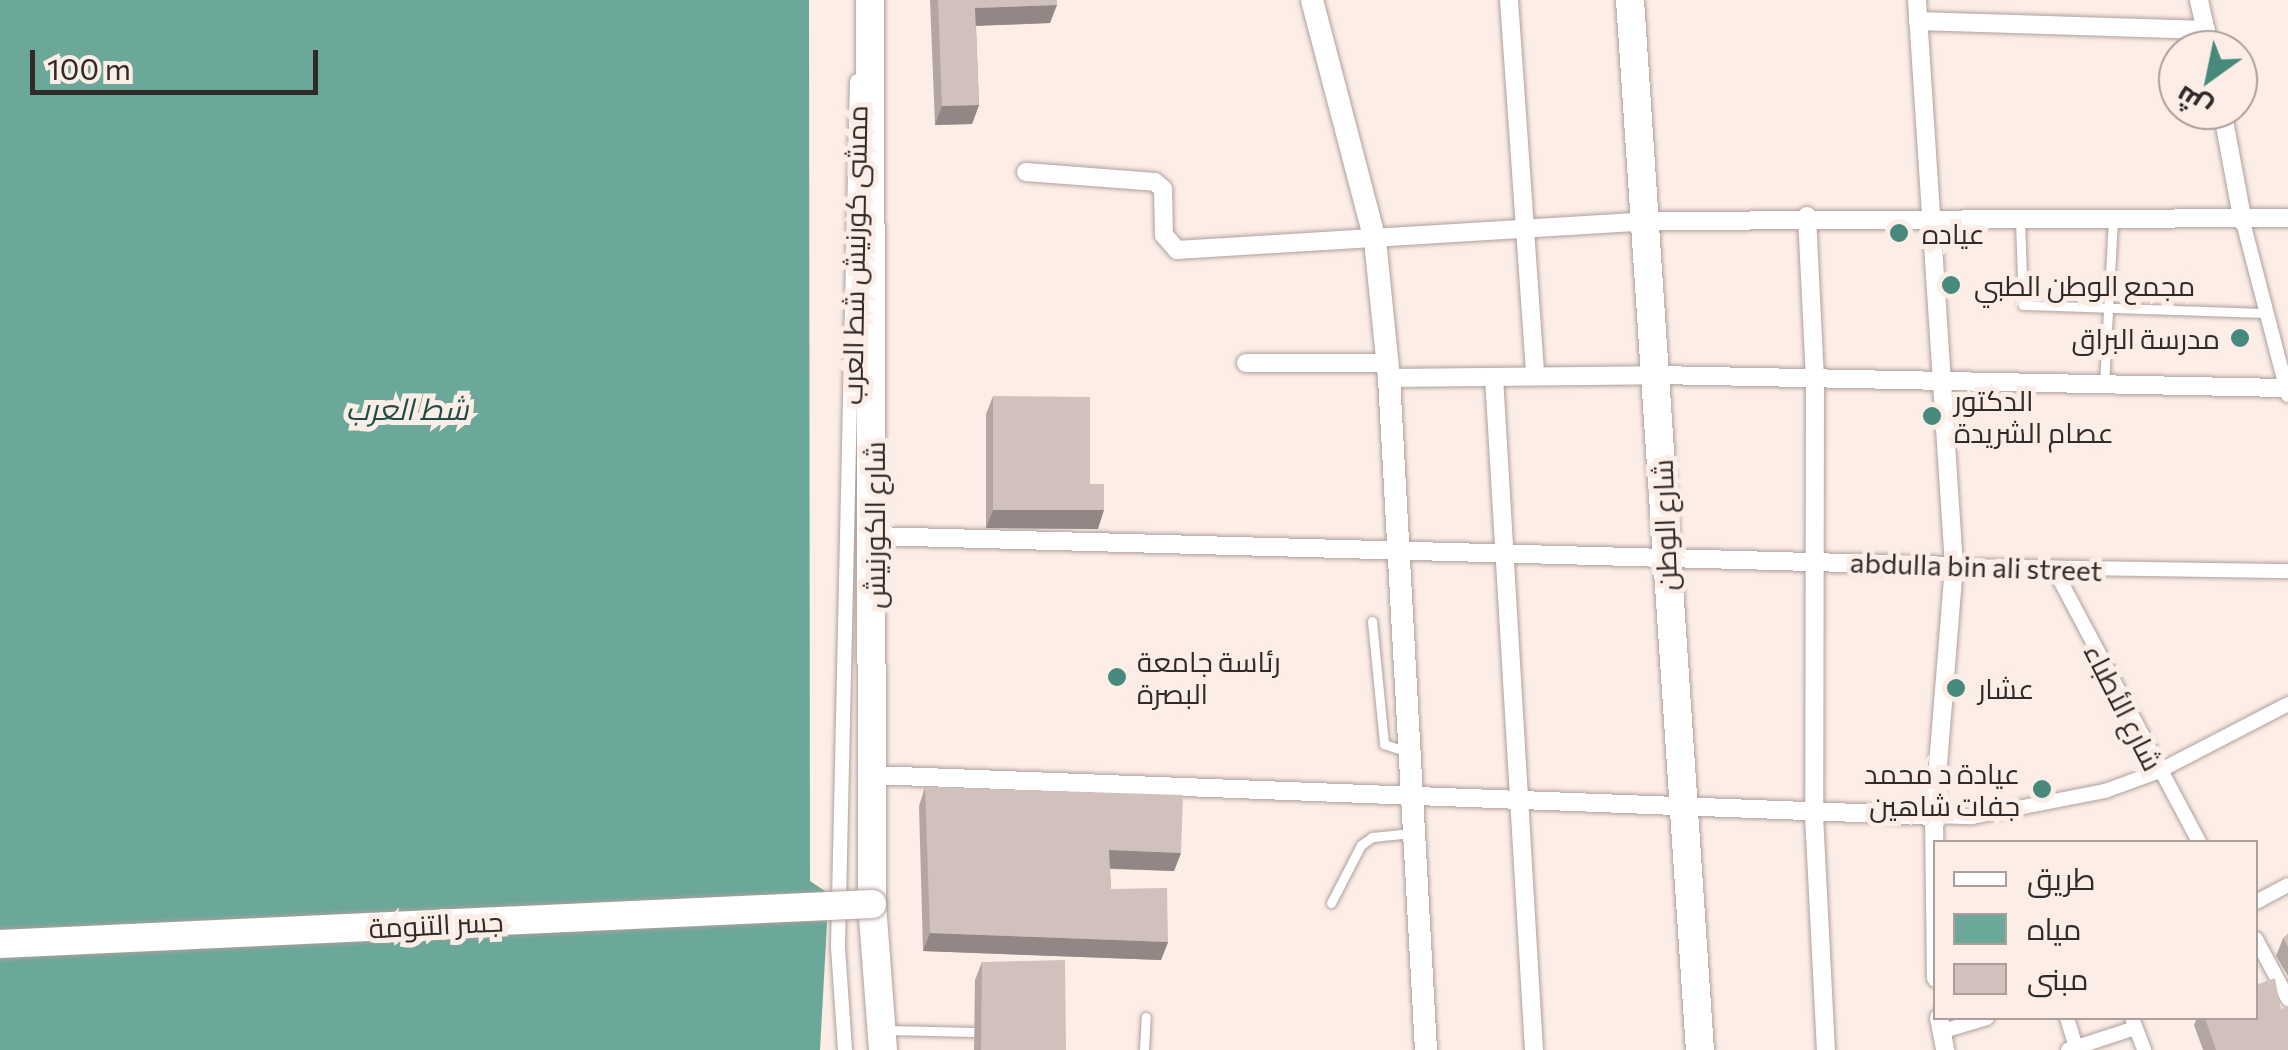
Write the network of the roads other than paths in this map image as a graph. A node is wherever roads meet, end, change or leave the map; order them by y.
1 (858, 0) edge
2 (870, 0) edge
3 (1312, 0) edge
4 (1509, 0) edge
5 (1630, 0) edge
6 (1917, 0) edge
7 (2199, 0) edge
8 (1918, 22) junction
9 (2206, 30) joint
10 (2226, 130) edge
11 (1026, 172) dead end
12 (1807, 216) junction
13 (1932, 218) junction
14 (2288, 218) edge
15 (1646, 220) junction
16 (2020, 220) junction
17 (2113, 220) junction
18 (2243, 222) junction
19 (1523, 229) junction
20 (1374, 240) junction
21 (2108, 308) junction
22 (2267, 313) junction
23 (1246, 363) dead end
24 (1389, 371) junction
25 (1658, 375) junction
26 (1535, 376) junction
27 (1494, 377) junction
28 (1815, 379) junction
29 (1944, 382) junction
30 (2104, 384) junction
31 (2287, 392) edge
32 (874, 536) junction
33 (1508, 553) junction
34 (1397, 554) junction
35 (1664, 556) junction
36 (1813, 562) junction
37 (1954, 566) junction
38 (2054, 569) junction
39 (2288, 571) edge
40 (1372, 621) dead end
41 (2288, 704) edge
42 (1407, 752) junction
43 (2157, 772) junction
44 (874, 775) junction
45 (1410, 796) junction
46 (1519, 799) junction
47 (1680, 808) junction
48 (1814, 815) junction
49 (1934, 816) junction
50 (1412, 834) junction
51 (1934, 840) edge
52 (2198, 840) edge
53 (2288, 886) edge
54 (2258, 901) edge
55 (1331, 903) dead end
56 (872, 904) junction
57 (2258, 943) edge
58 (0, 944) edge
59 (2288, 999) edge
60 (1146, 1017) dead end
61 (1981, 1020) edge
62 (2067, 1020) edge
63 (2134, 1023) edge
64 (974, 1032) dead end
65 (1941, 1033) edge
66 (881, 1040) edge
67 (2074, 1049) edge
68 (845, 1050) edge
69 (1144, 1050) edge
70 (1426, 1050) edge
71 (1534, 1050) edge
72 (1700, 1050) edge
73 (1826, 1050) edge
74 (2144, 1050) edge

1 - 68 street, ممشى كورنيش شط العرب
2 - 32 main road, شارع الكورنيش
3 - 20 street
4 - 19 street
5 - 15 main road, شارع الوطن
6 - 8 street
7 - 9 street
8 - 9 street
8 - 13 street
10 - 18 street
11 - 20 street
12 - 13 street
12 - 15 street
12 - 28 street
13 - 16 street
13 - 29 street
14 - 18 street
15 - 19 street
15 - 25 main road, شارع الوطن
16 - 17 street
16 - 21 lane
17 - 18 street
17 - 21 lane
18 - 22 street
19 - 20 street
19 - 26 street
20 - 24 street
21 - 22 lane
21 - 30 lane
22 - 31 street
23 - 24 street
24 - 27 street
24 - 34 street
25 - 26 street
25 - 28 street
25 - 35 main road, شارع الوطن
26 - 27 street
27 - 33 street
28 - 29 street
28 - 36 street
29 - 30 street
29 - 37 street
30 - 31 street
32 - 34 street, abdulla bin ali street
32 - 44 main road, شارع الكورنيش
33 - 34 street, abdulla bin ali street
33 - 35 street, abdulla bin ali street
33 - 46 street
34 - 42 street
35 - 36 street, abdulla bin ali street
35 - 47 main road, شارع الوطن
36 - 37 street, abdulla bin ali street
36 - 48 street
37 - 38 street, abdulla bin ali street
37 - 49 street
38 - 39 street, abdulla bin ali street
38 - 43 street, شارع الأطباء
40 - 42 lane
41 - 43 street
42 - 45 street
43 - 49 street
43 - 52 street, شارع الأطباء
44 - 45 street
44 - 56 main road, شارع الكورنيش
45 - 46 street
45 - 50 street
46 - 47 street
46 - 71 street
47 - 48 street
47 - 72 main road, شارع الوطن
48 - 49 street
48 - 73 street
49 - 51 street
50 - 55 lane
50 - 70 street
53 - 54 street
56 - 58 main road, جسر التنومة, bridge
56 - 66 main road, شارع الكورنيش
57 - 59 street
60 - 69 lane
61 - 65 street
62 - 67 street
63 - 67 street
63 - 74 street
64 - 66 lane

